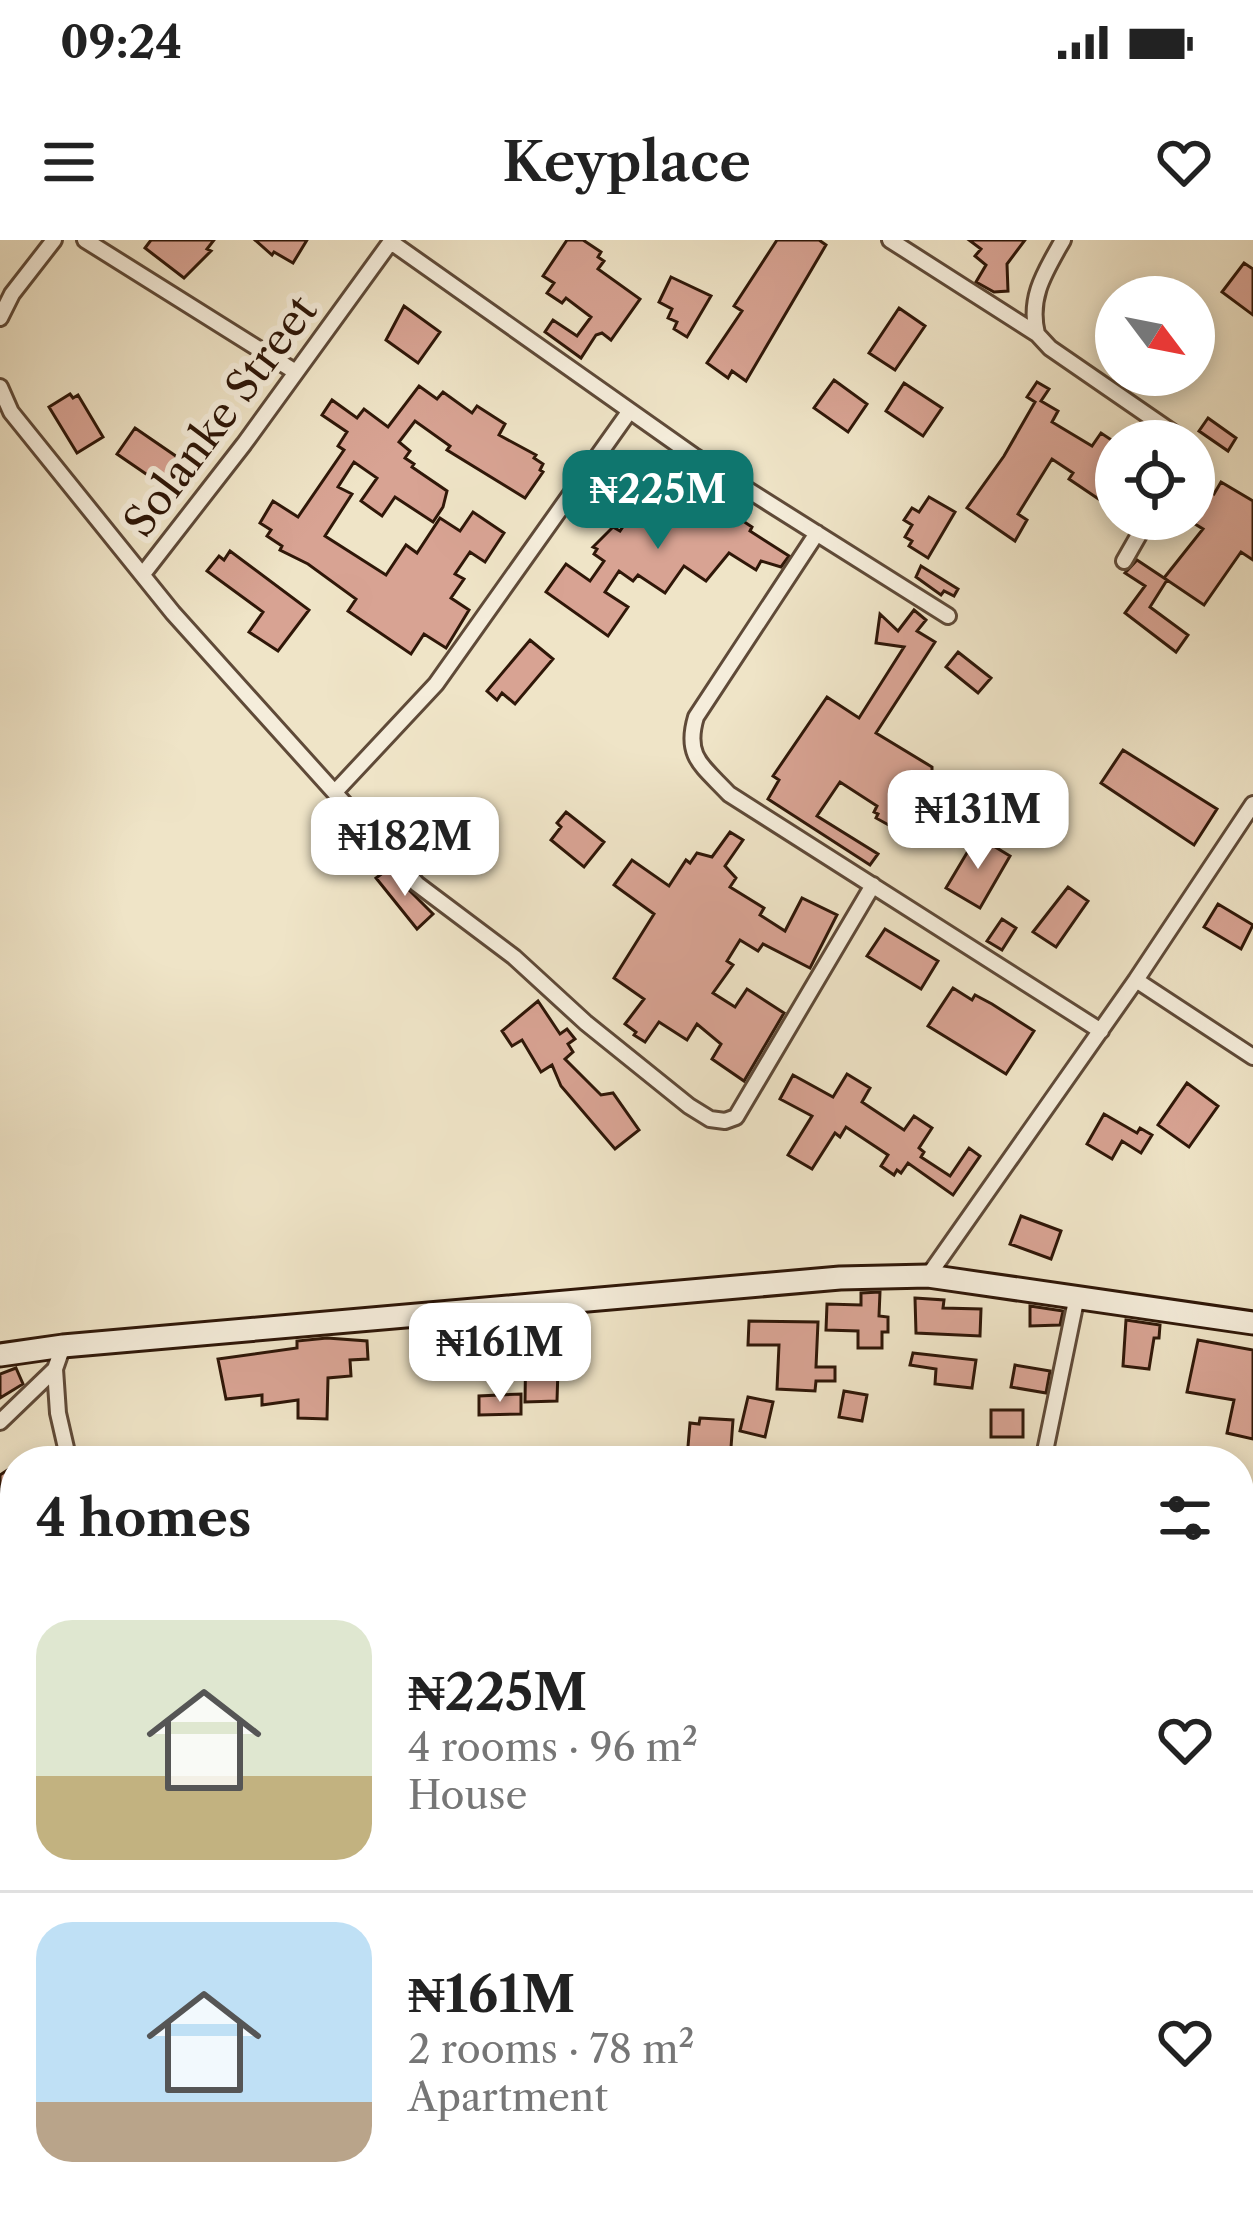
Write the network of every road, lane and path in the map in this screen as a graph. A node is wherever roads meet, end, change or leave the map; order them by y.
1 (53, 240) edge
2 (85, 240) edge
3 (890, 240) edge
4 (1064, 240) edge
5 (392, 241) edge
6 (0, 318) edge
7 (1037, 334) junction
8 (294, 371) junction
9 (0, 387) edge
10 (629, 412) junction
11 (1155, 420) edge
12 (818, 533) junction
13 (1136, 540) edge
14 (1124, 561) dead end
15 (143, 574) junction
16 (948, 616) dead end
17 (335, 792) junction
18 (1253, 804) edge
19 (873, 885) junction
20 (1136, 980) junction
21 (1101, 1031) junction
22 (1253, 1057) edge
23 (928, 1276) junction
24 (1077, 1296) junction
25 (1253, 1323) edge
26 (63, 1346) junction
27 (0, 1355) edge
28 (55, 1369) junction
29 (0, 1422) edge
30 (66, 1446) edge
31 (1046, 1446) edge

1 - 6 street
2 - 8 street
3 - 7 street
4 - 7 street
5 - 8 street, Solanke Street
5 - 10 street
7 - 11 street
8 - 15 street, Solanke Street
9 - 15 street
10 - 12 street
10 - 17 street
12 - 16 street
12 - 19 street
13 - 14 street
15 - 17 street
17 - 19 street
18 - 20 street
19 - 21 street
20 - 21 street
20 - 22 street
21 - 23 street
23 - 24 street
23 - 26 street
24 - 25 street
24 - 31 street
26 - 27 street
26 - 28 street
28 - 29 street
28 - 30 street

